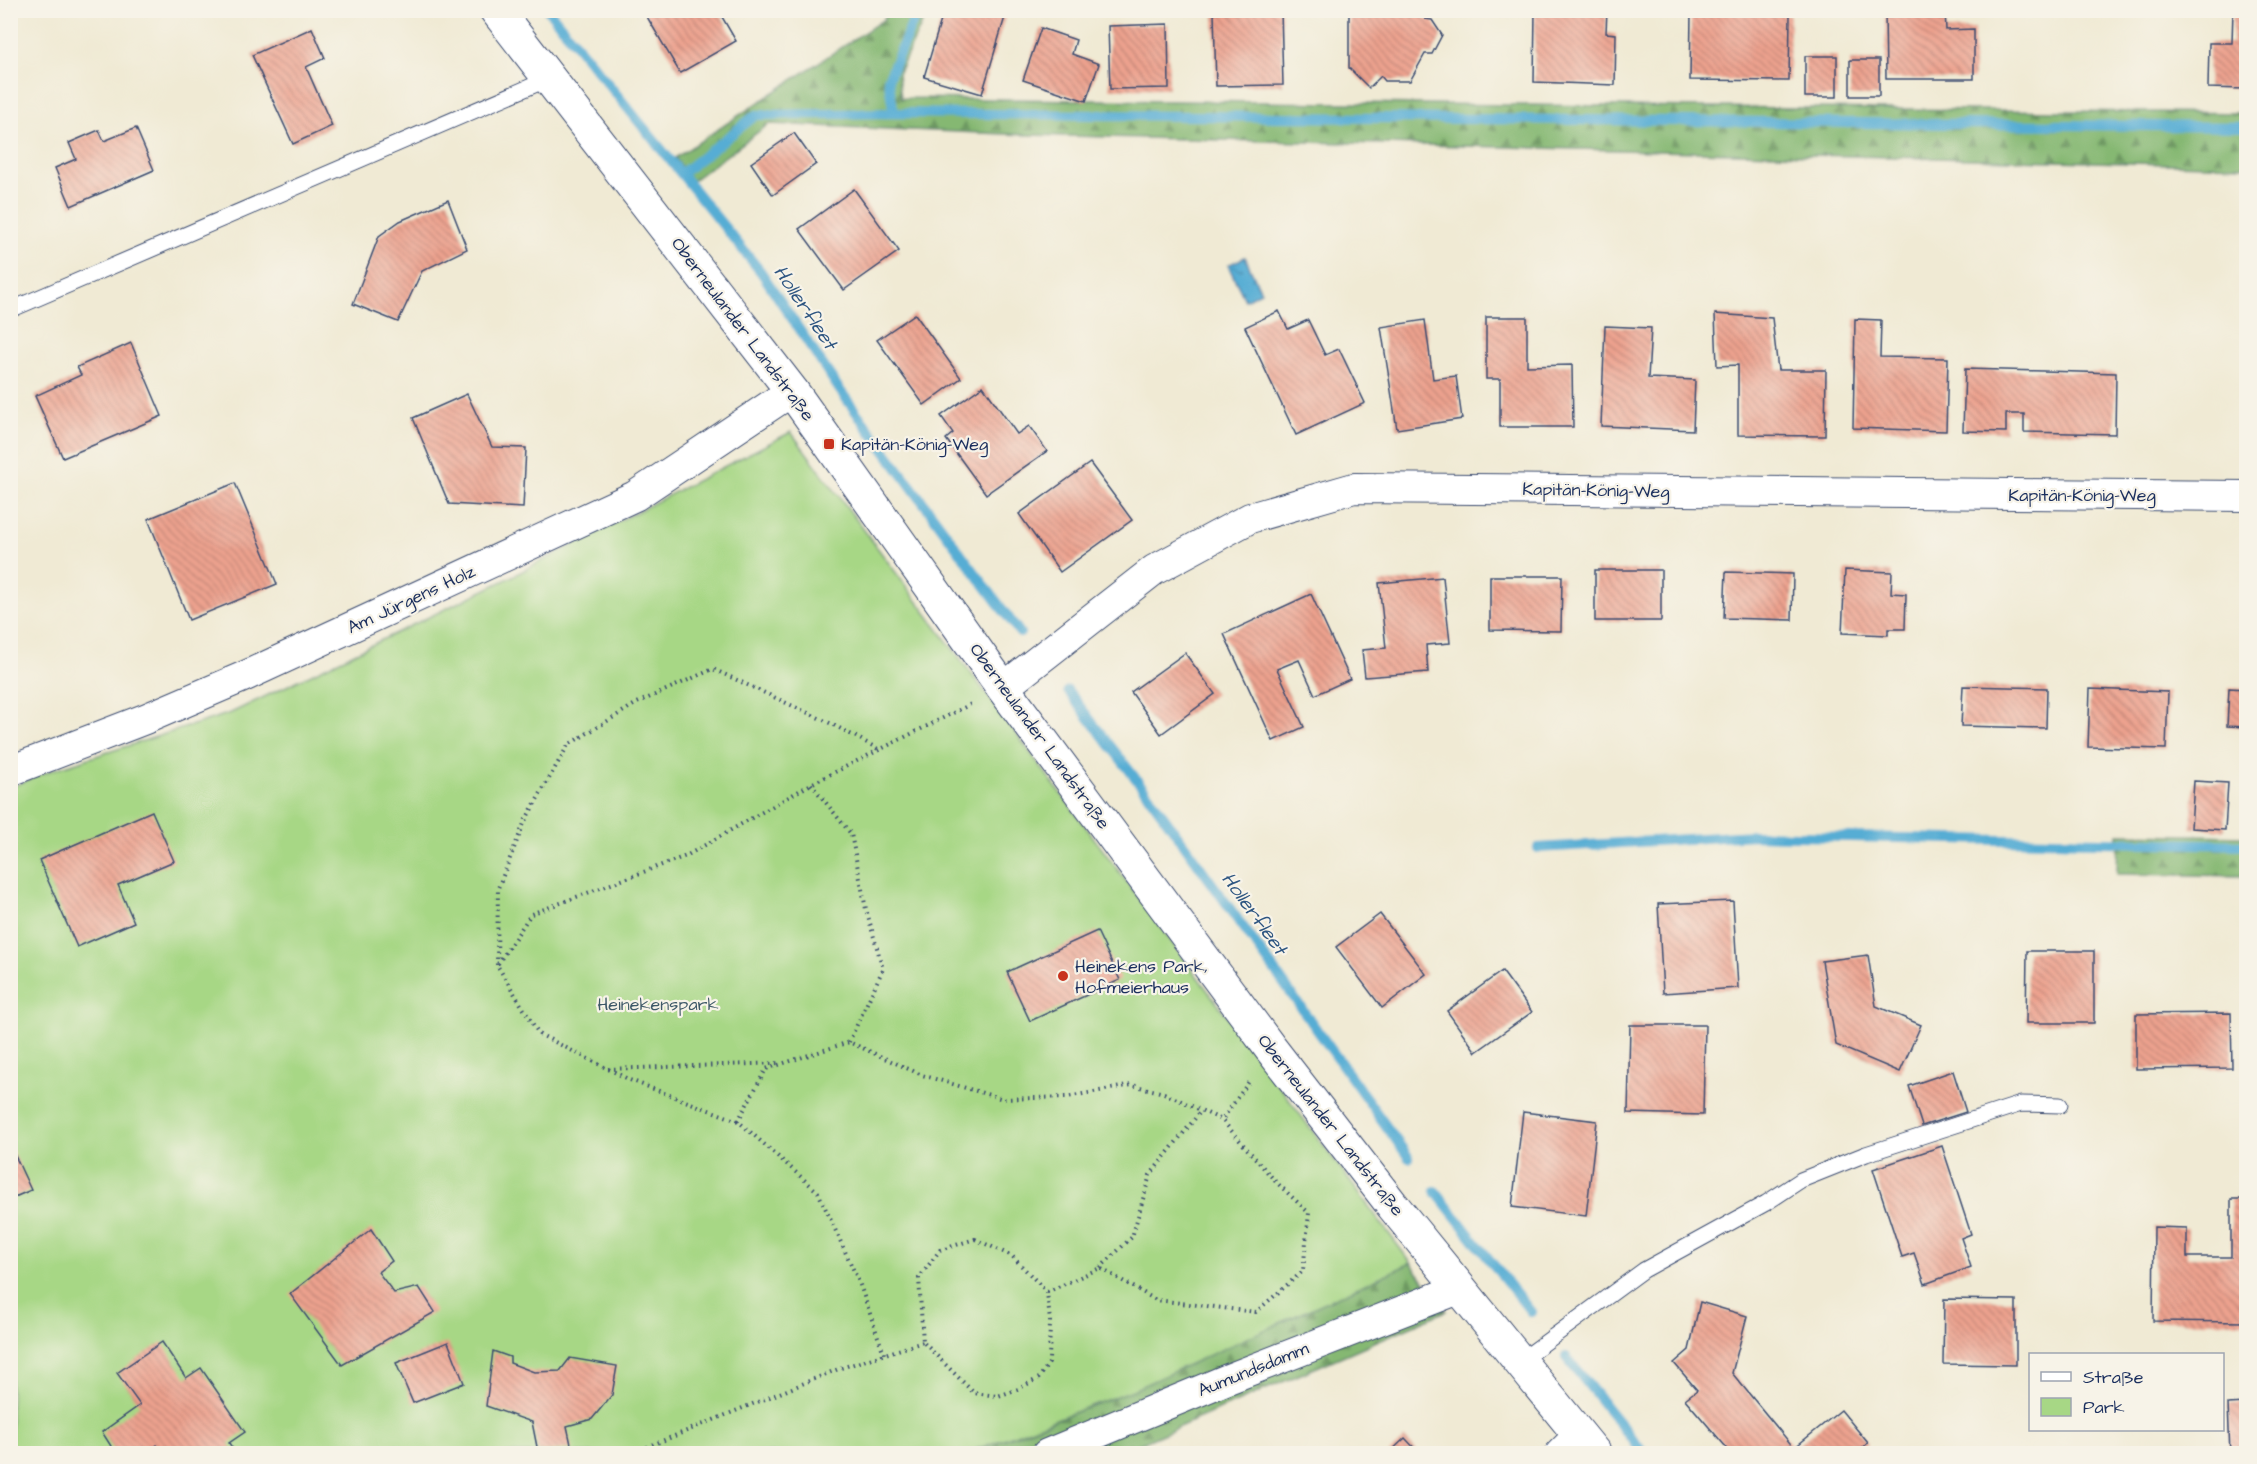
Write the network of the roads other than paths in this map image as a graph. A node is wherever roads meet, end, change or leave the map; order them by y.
1 (496, 10) edge
2 (548, 78) junction
3 (10, 310) edge
4 (792, 391) junction
5 (2247, 496) edge
6 (1003, 687) junction
7 (10, 771) edge
8 (2060, 1105) dead end
9 (1461, 1288) junction
10 (1520, 1361) junction
11 (1578, 1447) edge
12 (1047, 1454) edge

1 - 2 street, Oberneulander Landstraße
2 - 3 lane
2 - 4 street, Oberneulander Landstraße
4 - 6 street, Oberneulander Landstraße
4 - 7 street, Am Jürgens Holz
5 - 6 street, Kapitän-König-Weg
6 - 9 street, Oberneulander Landstraße
8 - 10 lane
9 - 10 street, Oberneulander Landstraße
9 - 12 street, Aumundsdamm
10 - 11 street, Oberneulander Landstraße

